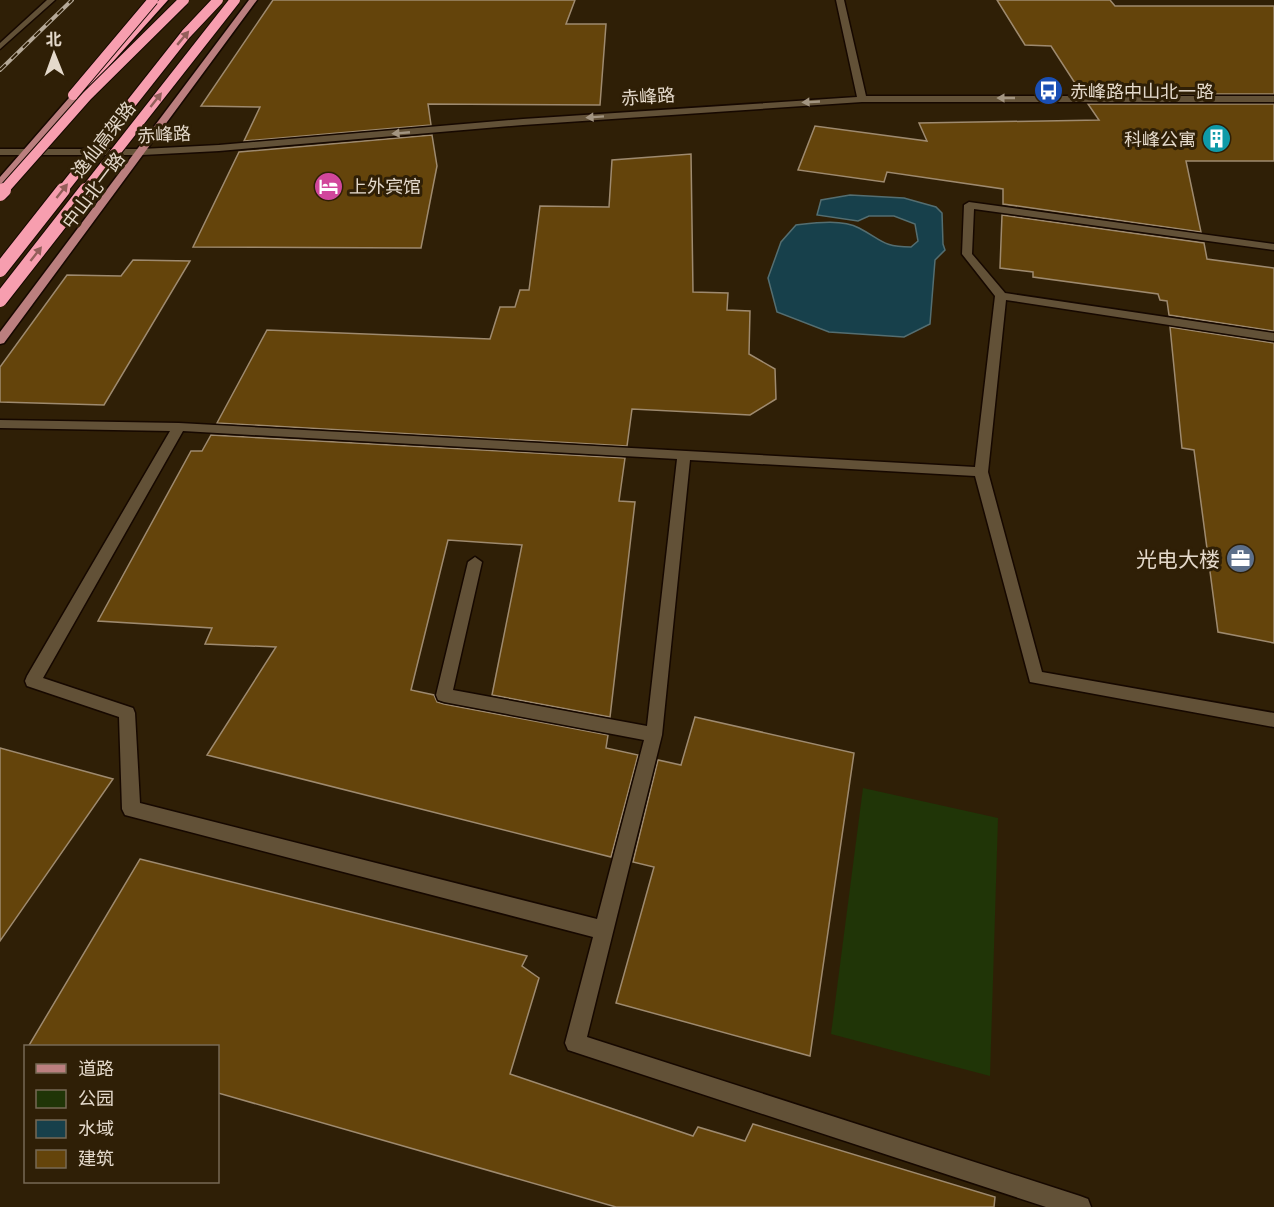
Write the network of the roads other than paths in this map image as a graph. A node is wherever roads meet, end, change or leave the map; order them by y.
1 (51, 0) edge
2 (153, 0) edge
3 (163, 0) edge
4 (184, 0) edge
5 (218, 0) edge
6 (235, 0) edge
7 (252, 0) edge
8 (840, 0) edge
9 (0, 46) edge
10 (87, 96) junction
11 (862, 99) junction
12 (1274, 99) edge
13 (0, 152) edge
14 (142, 152) junction
15 (27, 153) junction
16 (0, 183) edge
17 (0, 192) edge
18 (1274, 247) edge
19 (0, 270) edge
20 (1001, 296) junction
21 (0, 300) edge
22 (1274, 337) edge
23 (0, 340) edge
24 (0, 424) edge
25 (179, 427) junction
26 (684, 455) junction
27 (981, 472) junction
28 (475, 562) dead end
29 (1274, 720) edge
30 (654, 735) junction
31 (604, 930) junction
32 (1080, 1207) edge

1 - 9 street
2 - 17 highway, bridge
3 - 10 highway, 逸仙高架路, bridge
3 - 15 main road
4 - 10 highway, bridge
19 -> 5 highway, bridge
21 -> 6 highway, 逸仙高架路, bridge
7 - 14 main road, 中山北一路
8 - 11 street
10 - 17 highway, bridge
12 -> 11 street, 赤峰路
11 -> 14 street, 赤峰路
13 - 15 street, 赤峰路
14 - 15 street, 赤峰路
14 - 23 main road, 中山北一路
15 - 16 main road
18 - 20 street
20 - 22 street
20 - 27 street
24 - 25 street
25 - 26 street
25 - 31 street
26 - 27 street
26 - 30 street
27 - 29 street
28 - 30 street
30 - 31 street
31 - 32 street

